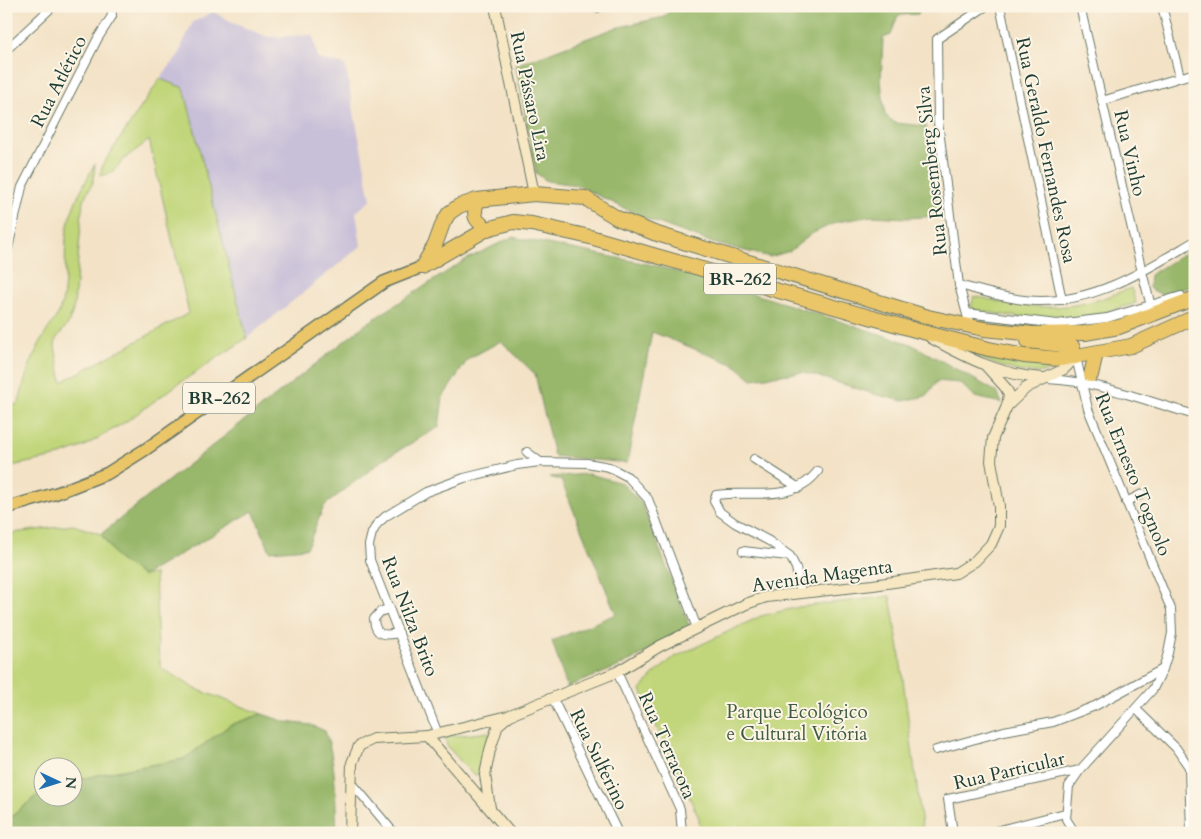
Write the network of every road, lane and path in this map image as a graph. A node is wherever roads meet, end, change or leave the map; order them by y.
1 (53, 6) edge
2 (111, 6) edge
3 (494, 6) edge
4 (986, 6) edge
5 (1000, 6) edge
6 (1080, 6) edge
7 (1162, 6) edge
8 (6, 50) edge
9 (1195, 73) edge
10 (1180, 77) junction
11 (1102, 101) junction
12 (534, 194) junction
13 (477, 200) junction
14 (488, 229) junction
15 (1195, 241) edge
16 (6, 257) edge
17 (422, 267) junction
18 (1142, 272) junction
19 (959, 285) junction
20 (1195, 293) edge
21 (1195, 298) edge
22 (1062, 300) junction
23 (1152, 306) junction
24 (1195, 317) edge
25 (974, 323) junction
26 (915, 330) junction
27 (1096, 353) junction
28 (1076, 358) junction
29 (986, 366) junction
30 (1044, 378) junction
31 (1086, 378) junction
32 (1104, 388) junction
33 (1007, 406) junction
34 (1195, 415) edge
35 (527, 452) dead end
36 (754, 459) dead end
37 (540, 462) junction
38 (818, 471) dead end
39 (799, 488) junction
40 (1142, 494) dead end
41 (1126, 502) junction
42 (6, 508) edge
43 (743, 551) dead end
44 (790, 556) junction
45 (801, 592) junction
46 (390, 608) junction
47 (697, 628) junction
48 (399, 633) junction
49 (1163, 669) junction
50 (617, 672) junction
51 (552, 699) junction
52 (1136, 709) junction
53 (510, 715) junction
54 (438, 734) junction
55 (427, 736) junction
56 (936, 750) dead end
57 (1192, 766) edge
58 (1080, 770) junction
59 (486, 782) junction
60 (352, 783) junction
61 (470, 786) junction
62 (490, 808) junction
63 (1065, 813) junction
64 (996, 831) dead end
65 (350, 833) edge
66 (394, 833) edge
67 (510, 833) edge
68 (618, 833) edge
69 (682, 833) edge
70 (953, 833) edge
71 (1075, 833) edge
72 (1191, 833) edge

1 - 8 street
2 - 16 street, Rua Atlético
3 - 12 street, Rua Pássaro Lira
4 - 19 street, Rua Rosemberg Silva
5 - 22 street, Rua Geraldo Fernandes Rosa
6 - 11 street, Rua Vinho
7 - 10 street
9 - 10 street
10 - 11 street
11 - 18 street, Rua Vinho
12 - 13 highway, BR-262
12 - 25 highway, BR-262
13 - 14 highway
13 - 17 highway, BR-262
14 - 17 highway, BR-262
14 - 26 highway, BR-262
15 - 18 street
17 - 42 main road, BR-262
18 - 22 street
18 - 23 street, Rua Vinho
19 - 22 street
19 - 25 street, Rua Rosemberg Silva
20 - 23 street
21 - 25 highway, BR-262
23 - 25 street
24 - 27 highway, BR-262
25 - 28 highway
26 - 28 highway, BR-262
26 - 29 street
27 - 28 highway, BR-262
27 - 31 highway
28 - 30 street, Avenida Magenta
28 - 31 street, Rua Ernesto Tognolo
28 - 31 street
29 - 30 street
29 - 33 street
30 - 31 street
30 - 33 street, Avenida Magenta
31 - 32 street
31 - 32 street
31 - 41 street, Rua Ernesto Tognolo
32 - 34 street
33 - 45 street, Avenida Magenta
35 - 37 street
36 - 39 street
37 - 46 street, Rua Nilza Brito
37 - 47 street, Rua Nilza Brito
38 - 39 street
39 - 44 street
40 - 41 street
41 - 49 street, Rua Ernesto Tognolo
43 - 44 street
44 - 45 street
45 - 47 street, Avenida Magenta
46 - 48 street, Rua Nilza Brito
46 - 48 street
47 - 50 street, Avenida Magenta
48 - 54 street, Rua Nilza Brito
49 - 52 street, Rua Ernesto Tognolo
49 - 56 street
50 - 51 street, Avenida Magenta
50 - 69 street, Rua Terracota
51 - 53 street, Avenida Magenta
51 - 68 street, Rua Sulferino
52 - 57 street
52 - 58 street, Rua Ernesto Tognolo
53 - 54 street, Avenida Magenta
53 - 59 street
54 - 55 street, Avenida Magenta
55 - 60 street, Avenida Magenta
55 - 61 street
57 - 72 street
58 - 63 street, Rua Ernesto Tognolo
58 - 70 street, Rua Particular
59 - 61 street
59 - 62 street
60 - 65 street, Avenida Magenta
60 - 66 street
61 - 62 street
62 - 67 street
63 - 64 street
63 - 71 street

